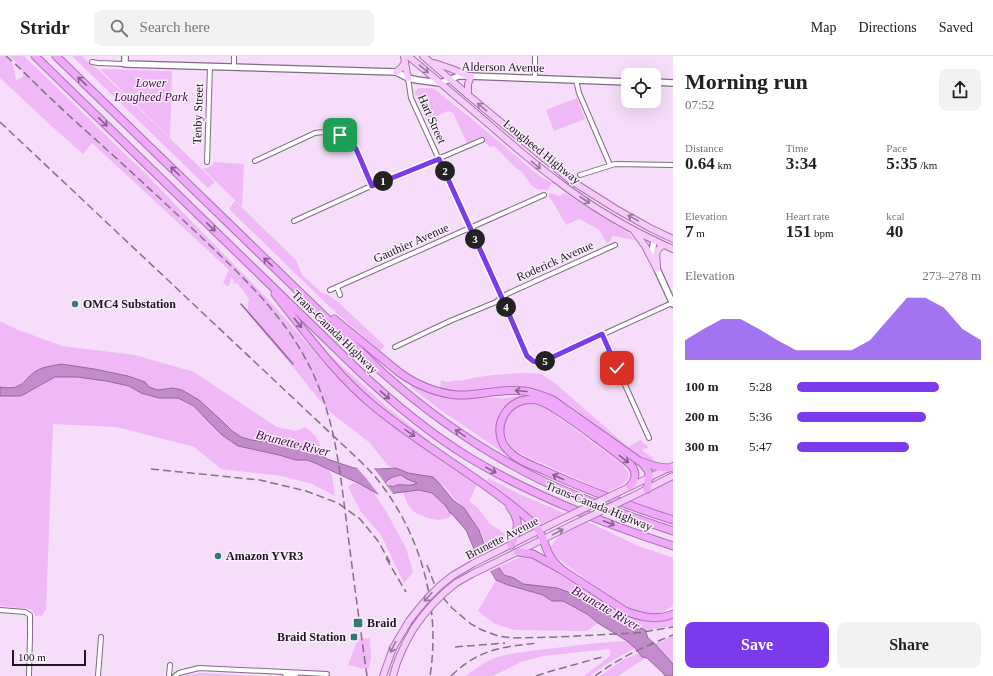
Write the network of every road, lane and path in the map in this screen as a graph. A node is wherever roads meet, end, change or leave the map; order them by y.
1 (35, 56) edge
2 (56, 56) edge
3 (125, 56) edge
4 (234, 56) edge
5 (404, 56) edge
6 (408, 56) edge
7 (423, 56) edge
8 (535, 56) edge
9 (92, 62) dead end
10 (430, 62) junction
11 (404, 63) junction
12 (125, 64) junction
13 (210, 66) junction
14 (234, 67) junction
15 (396, 72) junction
16 (469, 76) junction
17 (408, 78) junction
18 (535, 78) junction
19 (450, 79) junction
20 (576, 80) junction
21 (621, 82) edge
22 (661, 82) edge
23 (440, 83) junction
24 (673, 83) edge
25 (468, 95) junction
26 (482, 140) dead end
27 (439, 159) junction
28 (255, 161) dead end
29 (207, 162) dead end
30 (610, 165) junction
31 (673, 165) edge
32 (580, 175) dead end
33 (372, 186) junction
34 (544, 195) dead end
35 (294, 221) dead end
36 (470, 228) junction
37 (631, 228) junction
38 (650, 228) junction
39 (673, 239) edge
40 (654, 240) junction
41 (615, 245) dead end
42 (663, 245) junction
43 (673, 249) edge
44 (657, 269) junction
45 (256, 271) junction
46 (336, 287) junction
47 (296, 289) junction
48 (330, 290) dead end
49 (340, 295) dead end
50 (502, 298) junction
51 (673, 303) edge
52 (602, 334) junction
53 (395, 346) dead end
54 (649, 438) dead end
55 (638, 460) junction
56 (671, 467) edge
57 (673, 476) edge
58 (649, 478) junction
59 (630, 486) junction
60 (647, 489) junction
61 (505, 501) junction
62 (673, 520) edge
63 (540, 531) junction
64 (673, 531) edge
65 (543, 539) junction
66 (511, 545) junction
67 (673, 546) edge
68 (518, 552) junction
69 (562, 570) junction
70 (0, 610) edge
71 (673, 614) edge
72 (101, 637) dead end
73 (170, 665) dead end
74 (267, 671) junction
75 (328, 674) dead end
76 (29, 676) edge
77 (98, 676) edge
78 (170, 676) edge
79 (175, 676) edge
80 (296, 676) edge
81 (383, 676) edge
82 (393, 676) edge

1 -> 45 highway, Trans-Canada Highway
47 -> 2 highway, Trans-Canada Highway
3 - 12 street
4 - 14 street
5 - 11 main road
6 -> 23 main road, Lougheed Highway
7 - 10 main road, Lougheed Highway
8 - 18 street
9 - 12 street, Alderson Avenue
10 - 16 main road
10 - 19 main road, Lougheed Highway
11 - 15 main road
11 - 17 main road
12 - 13 street, Alderson Avenue
13 - 14 street, Alderson Avenue
13 - 29 street, Tenby Street
14 - 15 street, Alderson Avenue
15 - 17 street, Alderson Avenue
16 - 18 street, Alderson Avenue
16 - 19 street, Alderson Avenue
16 - 25 main road
17 - 23 street, Alderson Avenue
17 - 27 street, Hart Street
18 - 20 street, Alderson Avenue
19 - 23 street, Alderson Avenue
19 - 25 main road, Lougheed Highway
20 - 21 street, Alderson Avenue
20 - 30 street
22 - 24 street
23 -> 37 main road, Lougheed Highway
38 -> 25 main road, Lougheed Highway
26 - 27 street
27 - 33 street
27 - 36 street, Hart Street
28 - 33 street
30 - 31 street
30 - 32 street
33 - 35 street
34 - 36 street, Gauthier Avenue
36 - 46 street, Gauthier Avenue
36 - 50 street, Hart Street
37 - 40 main road, Lougheed Highway
37 - 44 main road
38 - 39 main road, Lougheed Highway
38 - 40 main road
40 - 42 main road, Lougheed Highway
40 - 44 street
41 - 50 street, Roderick Avenue
42 - 43 main road, Lougheed Highway
42 - 44 main road
44 - 51 street
45 -> 61 highway
45 -> 67 highway, Trans-Canada Highway
46 - 48 street, Gauthier Avenue
46 - 49 street
55 -> 47 highway
64 -> 47 highway, Trans-Canada Highway
50 - 52 street, Hart Street
50 - 53 street, Roderick Avenue
51 - 52 street
52 - 54 street
55 - 56 highway
55 - 58 highway
56 - 58 main road, Brunette Avenue
57 - 60 main road, Brunette Avenue
58 - 59 main road, Brunette Avenue
58 - 60 highway
62 -> 59 highway
59 - 63 main road, Brunette Avenue, bridge
65 -> 60 main road, Brunette Avenue, bridge
61 - 63 highway
61 - 66 highway
63 - 65 highway
63 - 66 main road, Brunette Avenue
65 - 68 main road, Brunette Avenue
65 - 69 highway
66 -> 81 main road, Brunette Avenue, bridge
68 - 69 highway
68 - 82 main road, Brunette Avenue, bridge
69 - 71 highway
70 - 76 street
72 - 77 street
73 - 78 street
74 - 75 street
74 - 79 street
74 - 80 street

